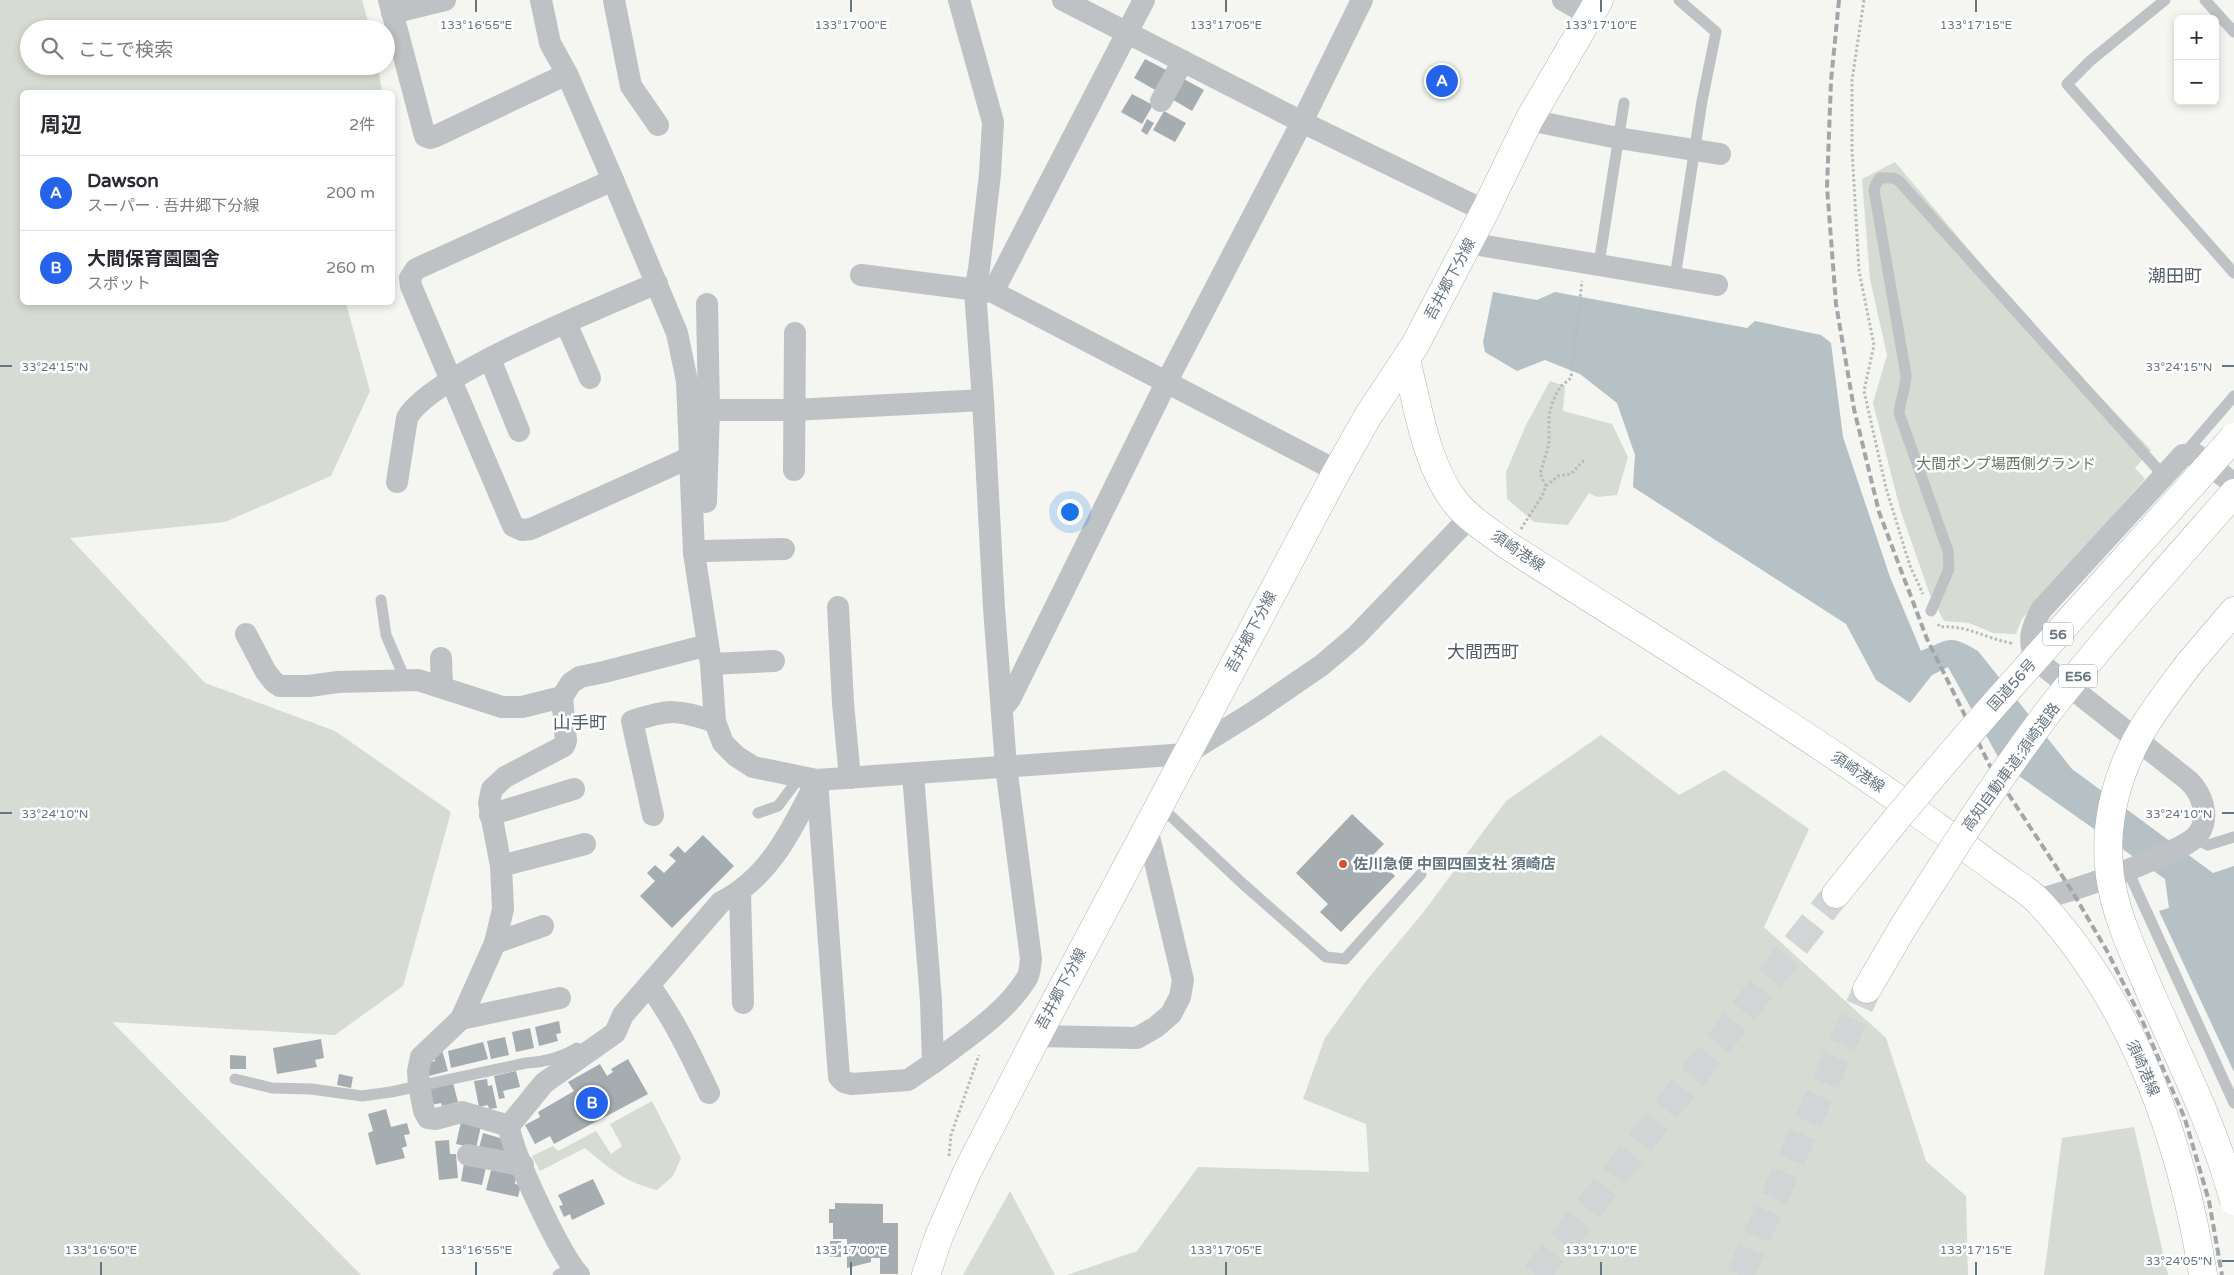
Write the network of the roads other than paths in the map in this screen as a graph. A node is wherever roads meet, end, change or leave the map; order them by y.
1 (541, 0) edge
2 (614, 0) edge
3 (959, 0) edge
4 (1063, 0) edge
5 (1144, 0) edge
6 (1362, 0) edge
7 (1563, 0) edge
8 (1679, 0) edge
9 (2165, 0) edge
10 (2205, 0) edge
11 (439, 1) edge
12 (391, 6) edge
13 (1594, 7) edge
14 (395, 20) edge
15 (395, 21) edge
16 (1128, 32) junction
17 (2234, 32) edge
18 (1183, 62) junction
19 (567, 74) junction
20 (1161, 101) dead end
21 (1624, 103) dead end
22 (1528, 120) junction
23 (1302, 122) junction
24 (658, 125) dead end
25 (1618, 138) junction
26 (1696, 152) junction
27 (1720, 154) dead end
28 (613, 180) junction
29 (1485, 211) junction
30 (1468, 243) junction
31 (1599, 264) junction
32 (2234, 272) edge
33 (861, 275) dead end
34 (1675, 278) junction
35 (657, 283) junction
36 (1717, 285) dead end
37 (984, 292) junction
38 (707, 304) dead end
39 (566, 323) junction
40 (796, 333) dead end
41 (490, 359) junction
42 (1406, 360) junction
43 (590, 378) dead end
44 (450, 380) junction
45 (1166, 383) junction
46 (2234, 396) edge
47 (983, 400) junction
48 (709, 410) junction
49 (794, 410) junction
50 (519, 432) dead end
51 (2234, 437) edge
52 (2183, 455) junction
53 (691, 457) junction
54 (794, 470) dead end
55 (1337, 471) junction
56 (2163, 475) junction
57 (397, 482) dead end
58 (2234, 484) edge
59 (2234, 493) edge
60 (1470, 517) junction
61 (784, 549) dead end
62 (699, 552) junction
63 (381, 600) dead end
64 (838, 607) dead end
65 (2234, 611) edge
66 (1931, 612) road end
67 (246, 634) dead end
68 (710, 654) junction
69 (441, 658) dead end
70 (774, 661) dead end
71 (405, 680) junction
72 (442, 688) junction
73 (562, 697) junction
74 (1002, 709) junction
75 (715, 722) junction
76 (1186, 754) junction
77 (1006, 766) junction
78 (913, 774) junction
79 (850, 778) junction
80 (808, 779) junction
81 (574, 789) dead end
82 (758, 813) dead end
83 (490, 815) junction
84 (653, 815) dead end
85 (1153, 817) junction
86 (2234, 837) edge
87 (2189, 842) junction
88 (585, 844) dead end
89 (500, 866) junction
90 (2133, 868) junction
91 (1421, 874) dead end
92 (740, 893) junction
93 (1836, 894) tunnel mouth
94 (2037, 900) junction
95 (544, 926) dead end
96 (495, 942) junction
97 (649, 985) junction
98 (1867, 989) tunnel mouth
99 (560, 998) dead end
100 (743, 1003) dead end
101 (623, 1015) junction
102 (461, 1019) junction
103 (1037, 1036) junction
104 (933, 1063) junction
105 (235, 1079) dead end
106 (419, 1085) junction
107 (709, 1093) dead end
108 (2234, 1103) edge
109 (509, 1126) junction
110 (468, 1155) dead end
111 (523, 1165) junction
112 (2234, 1201) edge
113 (569, 1272) edge
114 (926, 1275) edge
115 (2203, 1275) edge

1 - 19 street
2 - 24 street
3 - 37 street
4 - 16 street
5 - 16 street
6 - 23 street
7 - 13 street
8 - 26 lane
9 - 32 lane
10 - 17 lane
11 - 12 street
12 - 14 street
13 - 22 main road, 吾井郷下分線
15 - 19 street
16 - 18 street
16 - 37 street
18 - 20 street
18 - 23 street
19 - 28 street
21 - 25 lane
22 - 25 street
22 - 29 main road, 吾井郷下分線
23 - 29 street
23 - 45 street
25 - 26 street
25 - 31 lane
26 - 27 street
26 - 34 lane
28 - 35 street
28 - 44 street
29 - 30 main road, 吾井郷下分線
30 - 31 street
30 - 42 main road, 吾井郷下分線
31 - 34 street
33 - 37 street
34 - 36 street
35 - 39 street
35 - 53 street
37 - 45 street
37 - 47 street
38 - 48 street
39 - 41 street
39 - 43 street
40 - 49 street
41 - 44 street
41 - 50 street
42 - 55 main road, 吾井郷下分線
42 - 60 main road, 須崎港線
44 - 53 street
44 - 57 street
45 - 55 street
45 - 74 street
46 - 52 lane
47 - 49 street
47 - 74 street
48 - 49 street
48 - 62 street
49 - 54 street
51 - 93 main road, 国道56号 / 56, bridge
52 - 56 street
52 - 58 street
53 - 62 street
55 - 76 main road, 吾井郷下分線
56 - 66 lane
56 - 87 street
59 - 98 main road, 高知自動車道;須崎道路 / E56, bridge
60 - 76 street
60 - 94 main road, 須崎港線
61 - 62 street
62 - 68 street
63 - 71 lane
64 - 79 street
65 - 112 main road, bridge
67 - 71 street
68 - 70 street
68 - 73 street
68 - 75 street
69 - 72 street
71 - 72 street
72 - 73 street
73 - 83 street
74 - 77 street
75 - 80 street
75 - 84 street
76 - 77 street
76 - 85 main road, 吾井郷下分線
77 - 78 street
77 - 104 street
78 - 79 street
78 - 104 street
79 - 80 street
80 - 82 lane
80 - 92 street
80 - 104 street
81 - 83 street
83 - 89 street
85 - 91 lane
85 - 103 main road, 吾井郷下分線
85 - 103 street
86 - 87 lane
87 - 90 street
88 - 89 street
89 - 96 street
90 - 94 street
90 - 108 lane
92 - 97 street
92 - 100 street
94 - 115 main road, 須崎港線
95 - 96 street
96 - 102 street
97 - 101 street
97 - 107 street
99 - 102 street
101 - 106 lane
101 - 109 street
102 - 106 street
103 - 114 main road, 吾井郷下分線
105 - 106 lane
106 - 109 street
109 - 111 street
110 - 111 street
111 - 113 street

